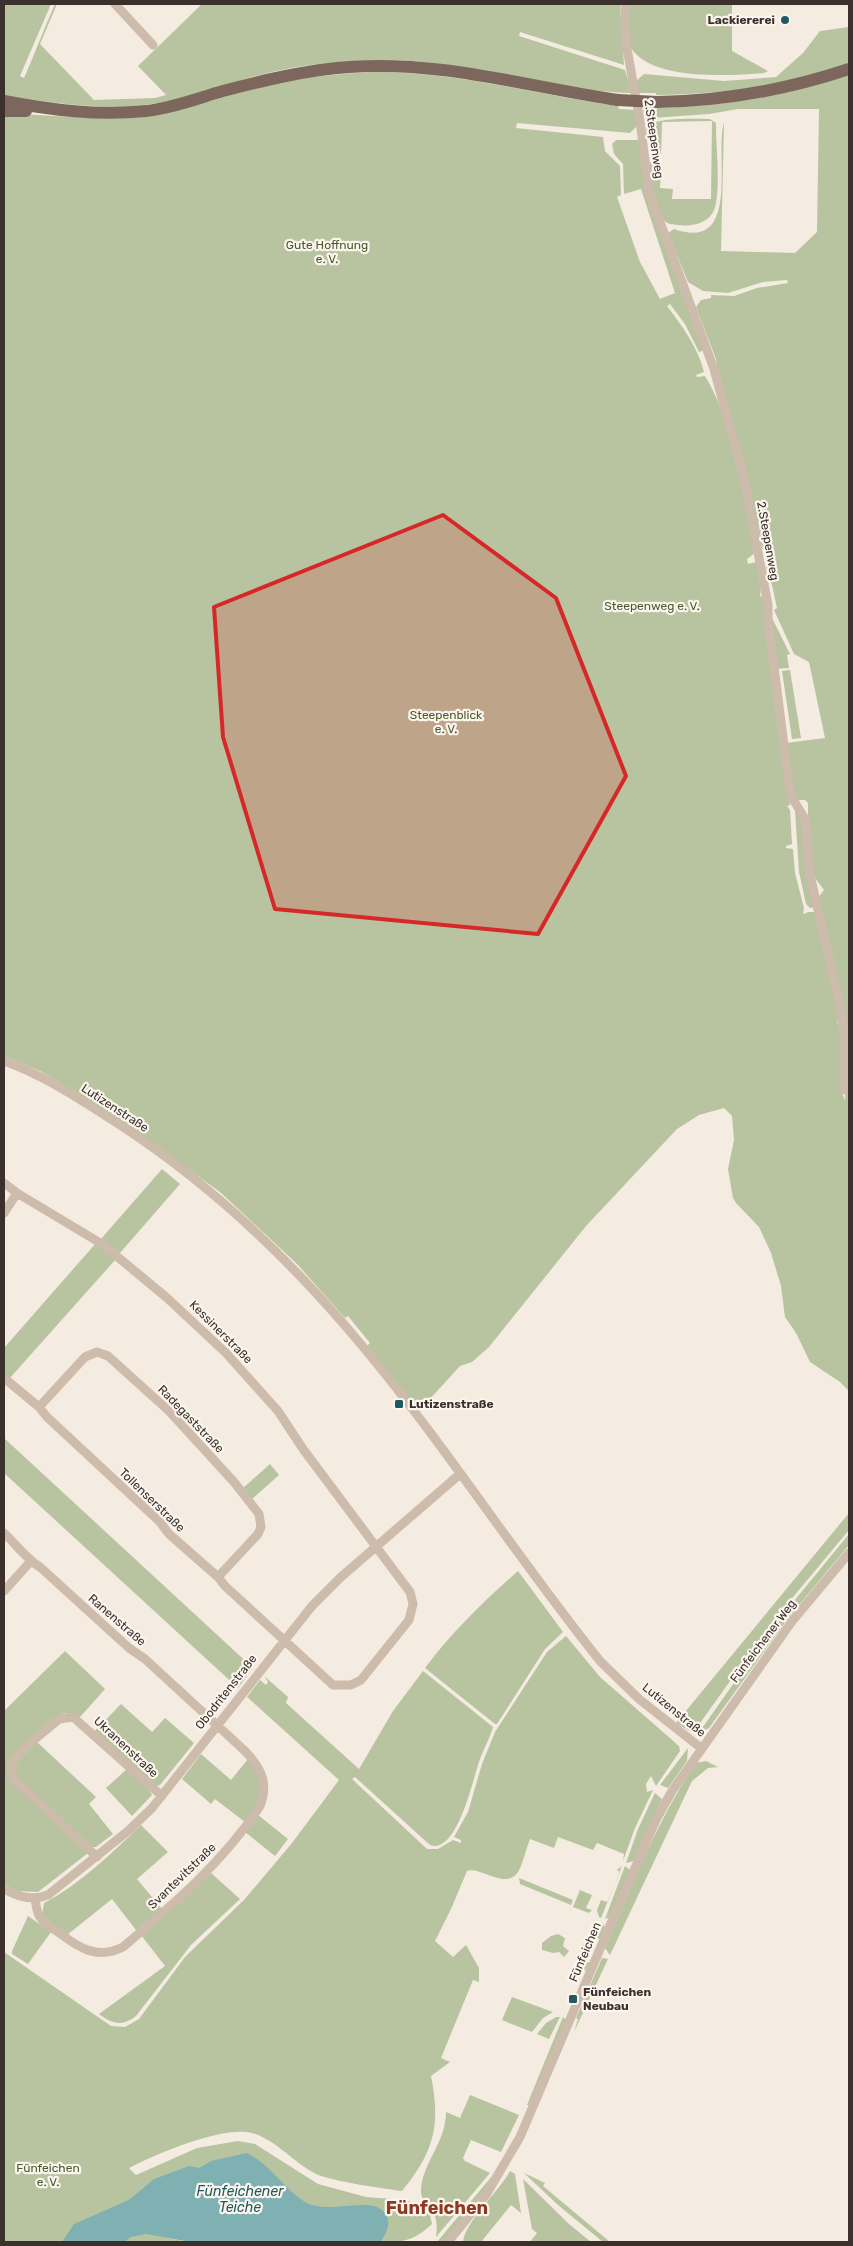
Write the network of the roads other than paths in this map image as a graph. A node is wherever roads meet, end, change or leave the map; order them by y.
1 (115, 4) edge
2 (624, 4) edge
3 (153, 45) dead end
4 (849, 69) edge
5 (4, 101) edge
6 (52, 110) junction
7 (4, 112) edge
8 (4, 1061) edge
9 (844, 1090) dead end
10 (4, 1183) edge
11 (16, 1193) junction
12 (4, 1213) edge
13 (4, 1378) edge
14 (39, 1407) junction
15 (460, 1474) junction
16 (4, 1533) edge
17 (376, 1547) junction
18 (849, 1552) edge
19 (30, 1562) junction
20 (218, 1577) junction
21 (4, 1591) edge
22 (283, 1640) junction
23 (216, 1724) junction
24 (701, 1748) junction
25 (162, 1796) junction
26 (96, 1857) junction
27 (4, 1889) edge
28 (35, 1898) junction
29 (448, 2242) edge

1 - 3 street
2 - 9 street, 2.Steepenweg
4 - 6 main road, bridge
5 - 6 main road
6 - 7 main road
8 - 15 street, Lutizenstraße
10 - 11 street, Kessinerstraße
11 - 12 street
11 - 17 street, Kessinerstraße
13 - 14 street, Tollenserstraße
14 - 20 street, Tollenserstraße
14 - 20 street, Radegaststraße
15 - 17 street, Obodritenstraße
15 - 24 street, Lutizenstraße
16 - 19 street, Ranenstraße
17 - 22 street, Obodritenstraße
17 - 22 street, Kessinerstraße
18 - 24 street, Fünfeichener Weg
19 - 21 street
19 - 23 street, Ranenstraße
20 - 22 street, Tollenserstraße
22 - 23 street, Obodritenstraße
23 - 25 street, Obodritenstraße
23 - 28 street, Svantevitstraße
24 - 29 street, Fünfeichen
25 - 26 street, Obodritenstraße
25 - 26 street, Ukranenstraße
26 - 28 street, Obodritenstraße
27 - 28 street

